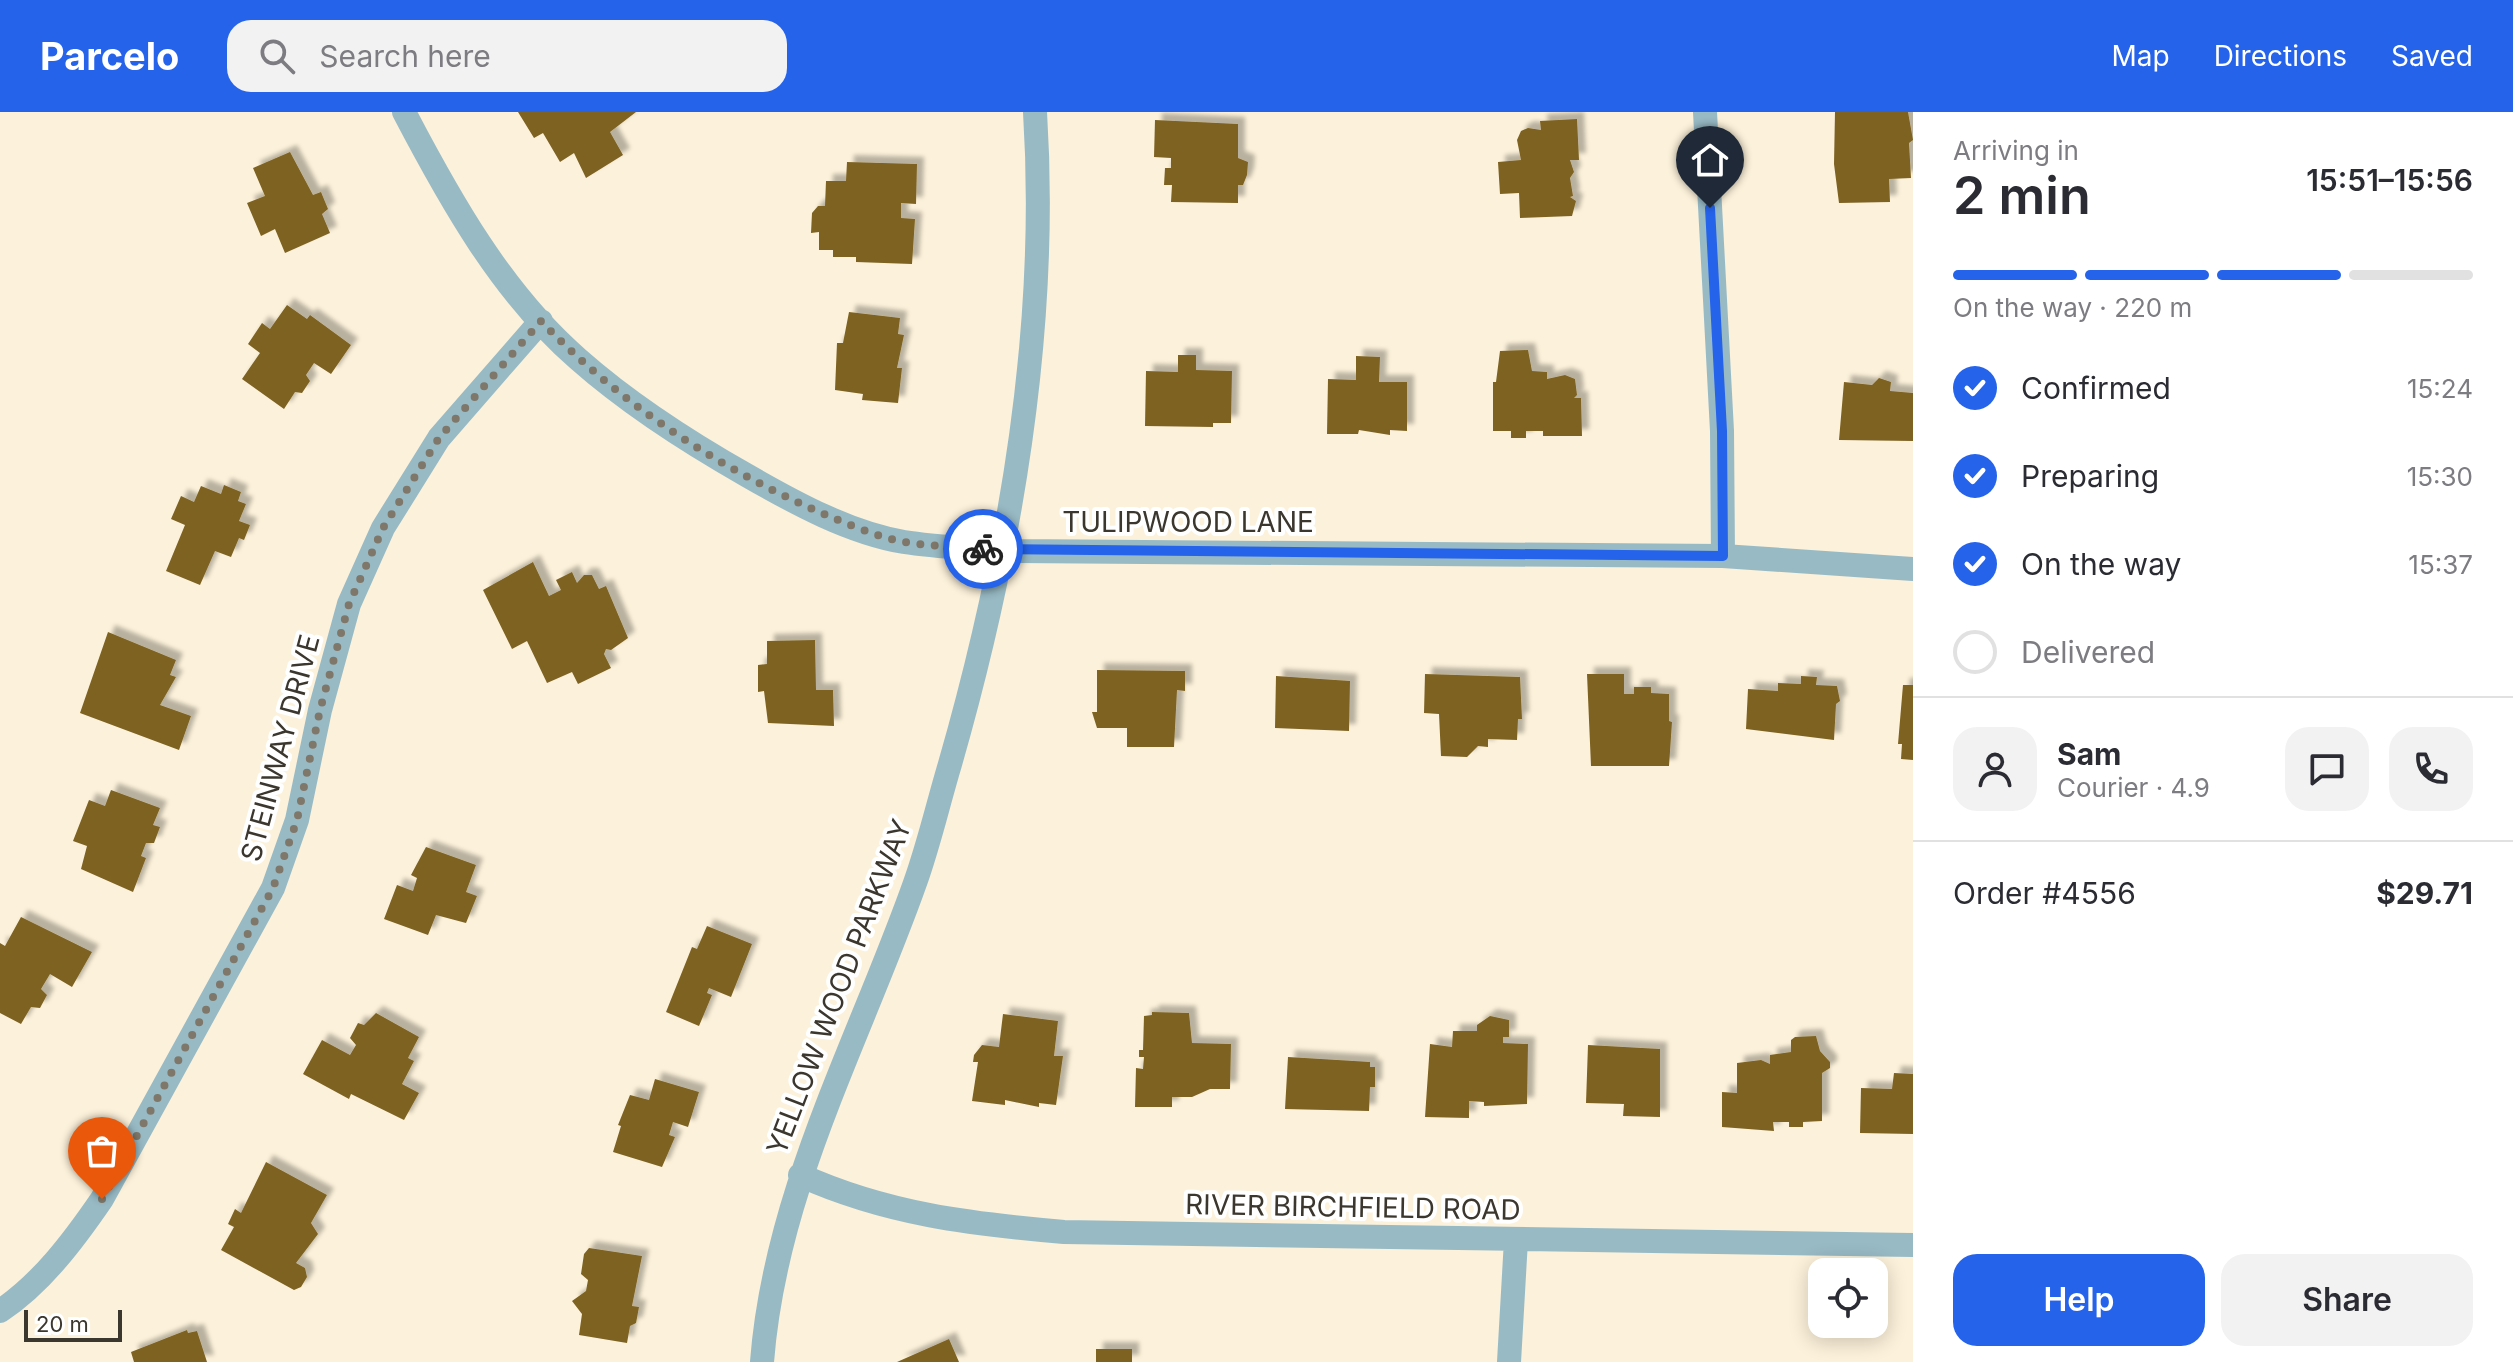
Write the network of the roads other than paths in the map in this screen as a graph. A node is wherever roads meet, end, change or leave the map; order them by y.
1 (404, 112) edge
2 (1035, 112) edge
3 (1705, 112) edge
4 (541, 321) junction
5 (1001, 551) junction
6 (1723, 556) junction
7 (1913, 569) edge
8 (800, 1175) junction
9 (1516, 1240) junction
10 (1913, 1245) edge
11 (0, 1311) edge
12 (762, 1362) edge
13 (1509, 1362) edge

1 - 4 street, TULIPWOOD LANE
2 - 5 street, YELLOW WOOD PARKWAY
3 - 6 street
4 - 5 street, TULIPWOOD LANE
4 - 11 street, STEINWAY DRIVE
5 - 6 street, TULIPWOOD LANE
5 - 8 street, YELLOW WOOD PARKWAY
6 - 7 street, TULIPWOOD LANE
8 - 9 street, RIVER BIRCHFIELD ROAD
8 - 12 street, YELLOW WOOD PARKWAY
9 - 10 street, RIVER BIRCHFIELD ROAD
9 - 13 street

